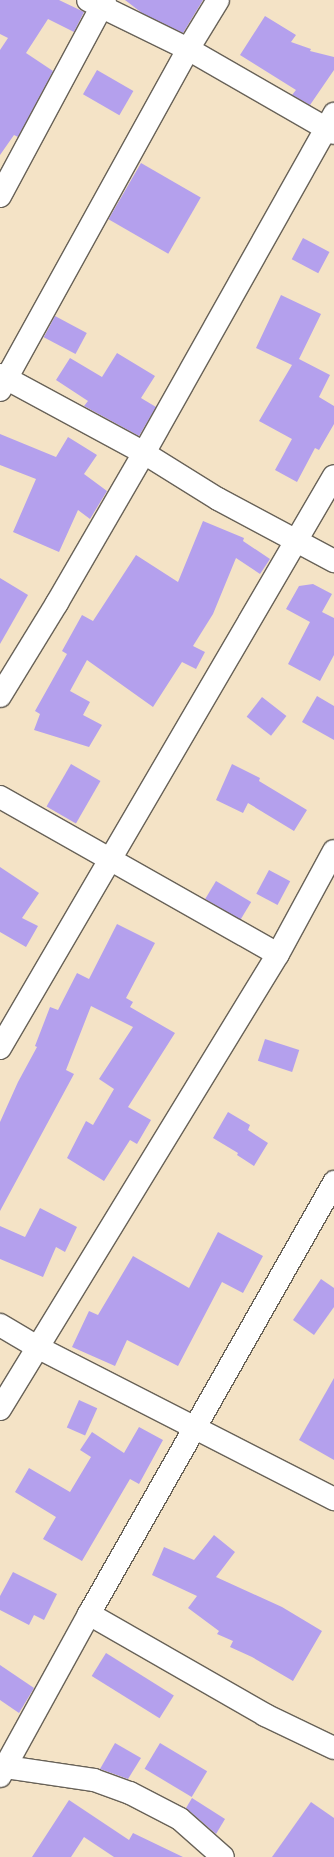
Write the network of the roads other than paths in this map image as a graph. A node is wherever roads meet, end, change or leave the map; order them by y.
1 (218, 0) edge
2 (98, 2) edge
3 (188, 49) junction
4 (331, 125) edge
5 (0, 196) edge
6 (2, 381) edge
7 (144, 453) junction
8 (334, 476) edge
9 (296, 542) junction
10 (334, 562) edge
11 (0, 696) edge
12 (0, 797) edge
13 (334, 851) edge
14 (111, 860) junction
15 (278, 954) junction
16 (0, 1048) edge
17 (334, 1182) edge
18 (0, 1325) edge
19 (37, 1347) junction
20 (0, 1409) edge
21 (195, 1428) junction
22 (334, 1499) edge
23 (89, 1614) junction
24 (334, 1748) edge
25 (3, 1771) edge
26 (223, 1857) edge

1 - 3 street
2 - 3 street
2 - 5 street
3 - 4 street
3 - 6 street
4 - 7 street
6 - 7 street
7 - 9 street
7 - 11 street
8 - 9 street
9 - 10 street
9 - 14 street
12 - 14 street
13 - 15 street
14 - 15 street
14 - 16 street
15 - 19 street
17 - 21 street
18 - 19 street
19 - 20 street
19 - 21 street
21 - 22 street
21 - 23 street
23 - 24 street
23 - 25 street
25 - 26 street

